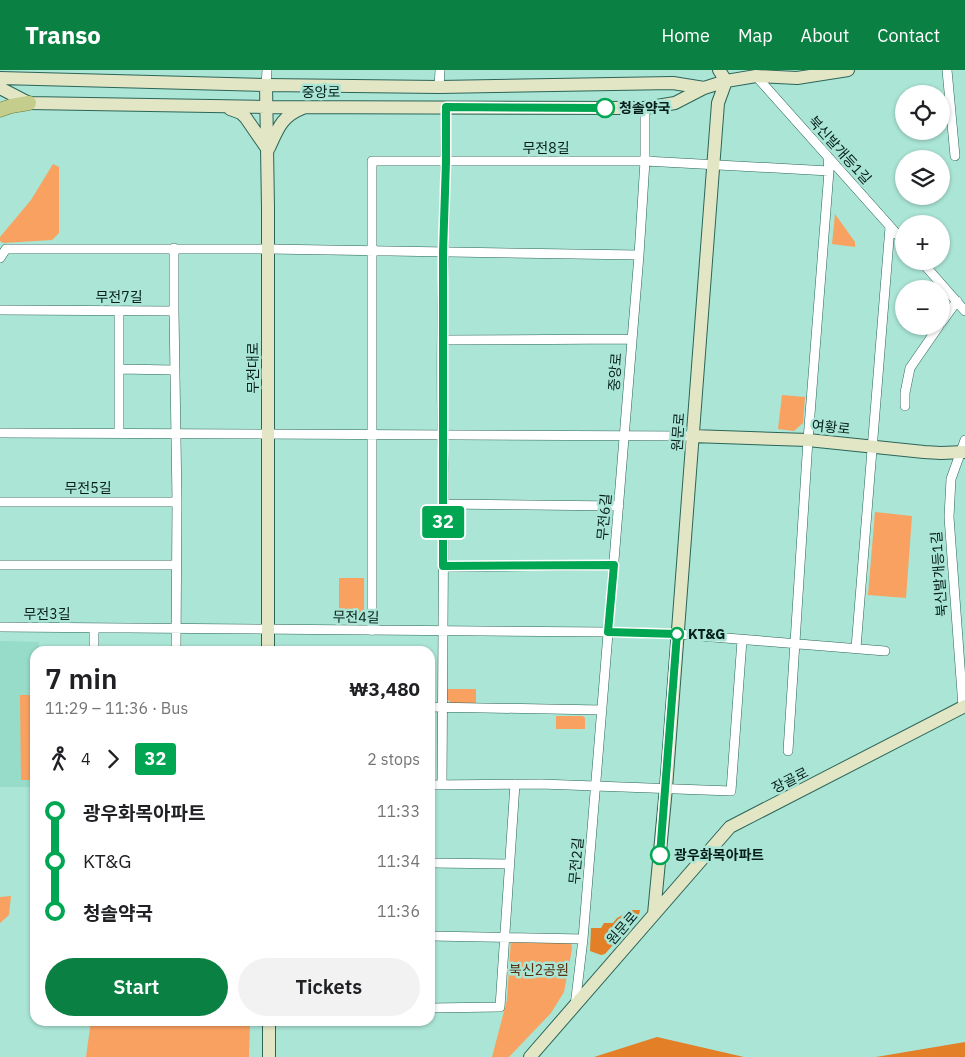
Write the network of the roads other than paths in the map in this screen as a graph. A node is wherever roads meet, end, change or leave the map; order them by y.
1 (267, 70) edge
2 (440, 70) edge
3 (848, 70) edge
4 (947, 70) edge
5 (722, 75) edge
6 (756, 76) junction
7 (0, 78) edge
8 (266, 85) junction
9 (440, 87) junction
10 (0, 88) edge
11 (704, 88) junction
12 (29, 103) junction
13 (220, 106) junction
14 (266, 107) junction
15 (307, 107) junction
16 (446, 107) junction
17 (645, 108) junction
18 (0, 110) edge
19 (268, 150) junction
20 (955, 156) dead end
21 (828, 157) junction
22 (645, 161) junction
23 (446, 162) junction
24 (714, 165) junction
25 (829, 171) junction
26 (890, 227) junction
27 (895, 232) edge
28 (174, 248) junction
29 (268, 249) junction
30 (372, 251) junction
31 (443, 252) junction
32 (638, 255) junction
33 (0, 258) edge
34 (929, 270) edge
35 (962, 307) edge
36 (0, 310) edge
37 (119, 311) junction
38 (174, 312) junction
39 (950, 317) edge
40 (933, 335) edge
41 (632, 339) junction
42 (442, 340) junction
43 (119, 370) junction
44 (174, 370) junction
45 (905, 406) dead end
46 (0, 433) edge
47 (119, 433) junction
48 (175, 434) junction
49 (268, 434) junction
50 (371, 435) junction
51 (625, 435) junction
52 (442, 436) junction
53 (692, 436) junction
54 (808, 440) junction
55 (872, 447) junction
56 (963, 448) edge
57 (0, 502) edge
58 (176, 502) junction
59 (444, 504) junction
60 (619, 506) junction
61 (0, 565) edge
62 (176, 565) junction
63 (614, 565) junction
64 (443, 566) junction
65 (0, 627) edge
66 (94, 628) junction
67 (176, 628) junction
68 (268, 629) junction
69 (372, 631) junction
70 (443, 632) junction
71 (608, 632) junction
72 (677, 634) junction
73 (742, 640) junction
74 (794, 644) junction
75 (94, 646) edge
76 (176, 646) edge
77 (268, 646) edge
78 (856, 648) junction
79 (885, 651) dead end
80 (435, 707) edge
81 (442, 707) junction
82 (964, 707) edge
83 (602, 710) junction
84 (788, 752) dead end
85 (515, 784) junction
86 (435, 785) edge
87 (442, 785) junction
88 (596, 785) junction
89 (666, 788) junction
90 (435, 863) edge
91 (510, 864) junction
92 (654, 914) junction
93 (435, 936) edge
94 (505, 936) junction
95 (583, 939) junction
96 (575, 1006) junction
97 (435, 1008) edge
98 (269, 1026) edge
99 (269, 1057) edge
100 (530, 1057) edge

1 - 8 street
2 - 9 street
3 - 6 street
4 - 20 street
5 - 6 street
5 - 11 street
5 - 24 street, 원문로
6 - 21 street, 북신발개등1길
7 - 8 street, 중앙로
8 - 9 street, 중앙로
8 - 14 street, 무전대로
9 - 11 street, 중앙로
10 - 12 street, 중앙로
11 - 17 street, 중앙로
12 - 13 street, 중앙로
12 - 18 main road
13 - 14 street, 중앙로
13 - 19 street
14 - 15 street, 중앙로
14 - 19 street, 무전대로
15 - 16 street, 중앙로
15 - 19 street
16 - 17 street, 중앙로
16 - 23 street
17 - 22 street, 중앙로
19 - 29 street, 무전대로
21 - 25 street
21 - 26 street, 북신발개등1길
22 - 23 street, 무전8길
22 - 24 street
22 - 32 street, 중앙로
23 - 30 street, 무전8길
23 - 31 street
24 - 25 street
24 - 53 street, 원문로
25 - 54 street
26 - 27 street, 북신발개등1길
26 - 55 street
28 - 29 street
28 - 33 street
28 - 38 street
29 - 30 street
29 - 49 street, 무전대로
30 - 31 street
30 - 50 street, 무전8길
31 - 32 street
31 - 42 street
32 - 41 street, 중앙로
34 - 35 street
35 - 39 street
36 - 37 street, 무전7길
37 - 38 street, 무전7길
37 - 43 street
38 - 44 street
40 - 45 street
41 - 42 street
41 - 51 street, 중앙로
42 - 52 street
43 - 44 street
43 - 47 street
44 - 48 street
46 - 47 street
47 - 48 street
48 - 49 street
48 - 58 street
49 - 50 street
49 - 68 street, 무전대로
50 - 52 street
50 - 69 street, 무전8길
51 - 52 street
51 - 53 street
51 - 60 street, 무전6길
52 - 59 street
53 - 54 street, 여황로
53 - 72 street, 원문로
54 - 55 street, 여황로
54 - 74 street
55 - 56 street, 여황로
55 - 78 street
56 - 82 street, 북신발개등1길
57 - 58 street, 무전5길
58 - 62 street
59 - 60 street
59 - 64 street
60 - 63 street, 무전6길
61 - 62 street
62 - 67 street
63 - 64 street
63 - 71 street, 무전6길
64 - 70 street
65 - 66 street, 무전3길
66 - 67 street, 무전3길
66 - 75 street
67 - 68 street, 무전3길
67 - 76 street
68 - 69 street, 무전4길
68 - 77 street, 무전대로
69 - 70 street, 무전4길
70 - 71 street, 무전4길
70 - 81 street
71 - 72 street, 무전4길
71 - 83 street
72 - 73 street, 무전4길
72 - 89 street, 원문로
73 - 74 street, 무전4길
73 - 89 street
74 - 78 street, 무전4길
74 - 84 street
78 - 79 street, 무전4길
80 - 81 street
81 - 83 street
81 - 87 street
82 - 92 street, 장골로
83 - 88 street
85 - 87 street
85 - 88 street
85 - 91 street
86 - 87 street
88 - 89 street
88 - 95 street, 무전2길
89 - 92 street, 원문로
90 - 91 street
91 - 94 street
92 - 96 street, 원문로
93 - 94 street
94 - 95 street
94 - 97 street
95 - 96 street, 무전2길
96 - 100 street, 원문로
98 - 99 street

